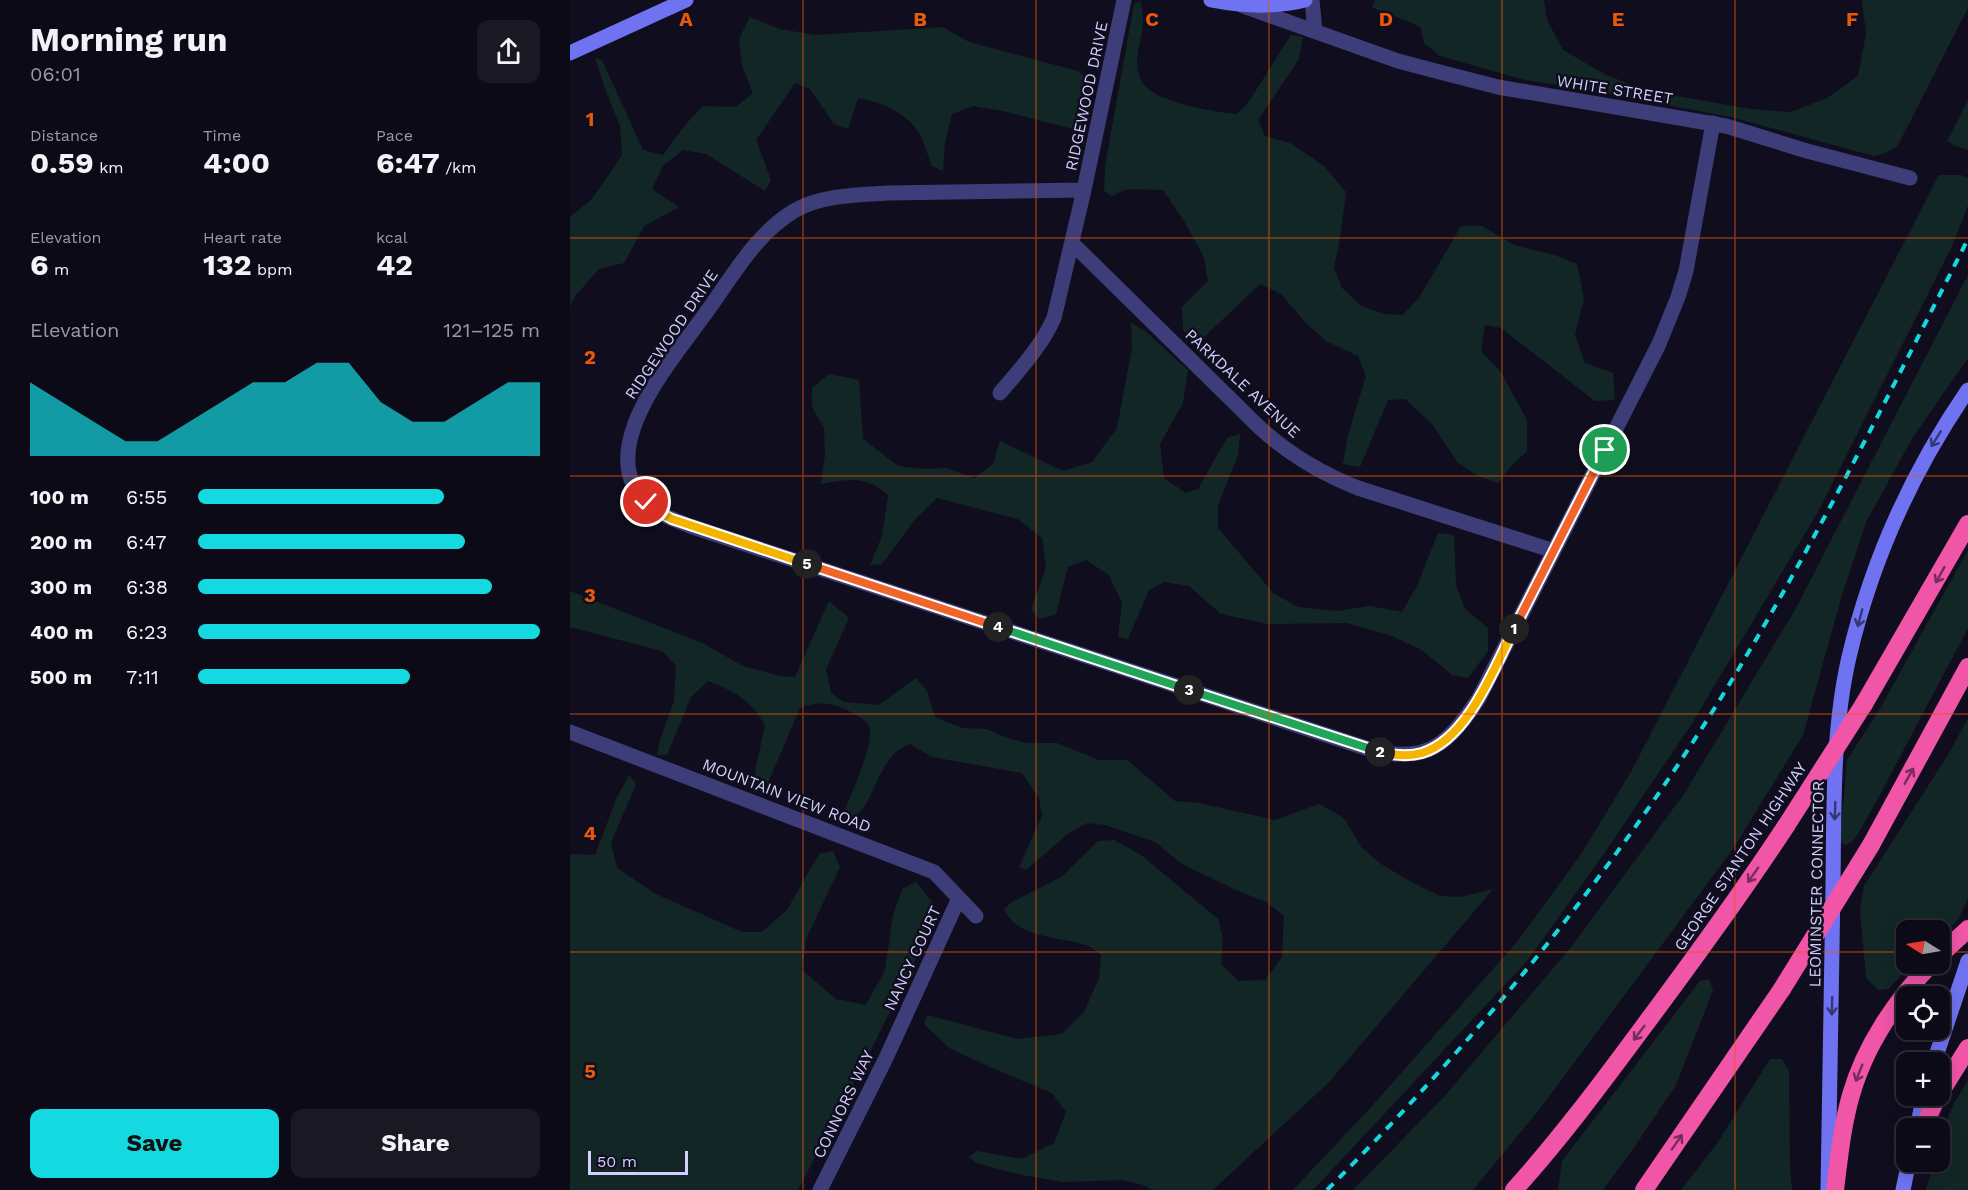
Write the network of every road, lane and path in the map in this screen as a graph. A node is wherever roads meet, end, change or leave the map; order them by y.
1 (686, 0) edge
2 (1124, 0) edge
3 (1210, 0) edge
4 (1312, 0) edge
5 (1298, 1) edge
6 (1237, 4) junction
7 (1315, 31) junction
8 (570, 53) edge
9 (1713, 123) junction
10 (1910, 177) dead end
11 (1084, 190) junction
12 (1072, 243) junction
13 (1968, 390) edge
14 (1000, 393) dead end
15 (1968, 524) edge
16 (1554, 551) junction
17 (1968, 667) edge
18 (570, 732) edge
19 (1838, 745) junction
20 (959, 898) junction
21 (976, 916) dead end
22 (1968, 929) edge
23 (1950, 946) edge
24 (1968, 961) edge
25 (1922, 974) edge
26 (898, 1033) joint
27 (1968, 1048) edge
28 (1937, 1052) edge
29 (1950, 1077) edge
30 (1907, 1172) edge
31 (820, 1190) edge
32 (1514, 1190) edge
33 (1644, 1190) edge
34 (1828, 1190) edge
35 (1835, 1190) edge
36 (1903, 1190) edge

1 - 8 main road
2 - 11 street, RIDGEWOOD DRIVE
3 - 6 main road
4 - 7 street
5 - 6 main road
6 - 7 street, WHITE STREET
7 - 9 street, WHITE STREET
9 - 10 street, WHITE STREET
9 - 16 street, RIDGEWOOD DRIVE
11 - 12 street
11 - 16 street, RIDGEWOOD DRIVE
12 - 14 street
12 - 16 street, PARKDALE AVENUE
13 -> 19 main road, LEOMINSTER CONNECTOR
15 -> 19 highway, GEORGE STANTON HIGHWAY, bridge
33 -> 17 highway, bridge
18 - 20 street, MOUNTAIN VIEW ROAD
19 -> 32 highway, GEORGE STANTON HIGHWAY, bridge
19 -> 34 main road, LEOMINSTER CONNECTOR
20 - 21 street, MOUNTAIN VIEW ROAD
20 - 26 street, NANCY COURT
22 - 23 highway
24 - 28 main road
25 -> 35 highway
26 - 31 street, CONNORS WAY
27 - 29 highway
30 - 36 main road

